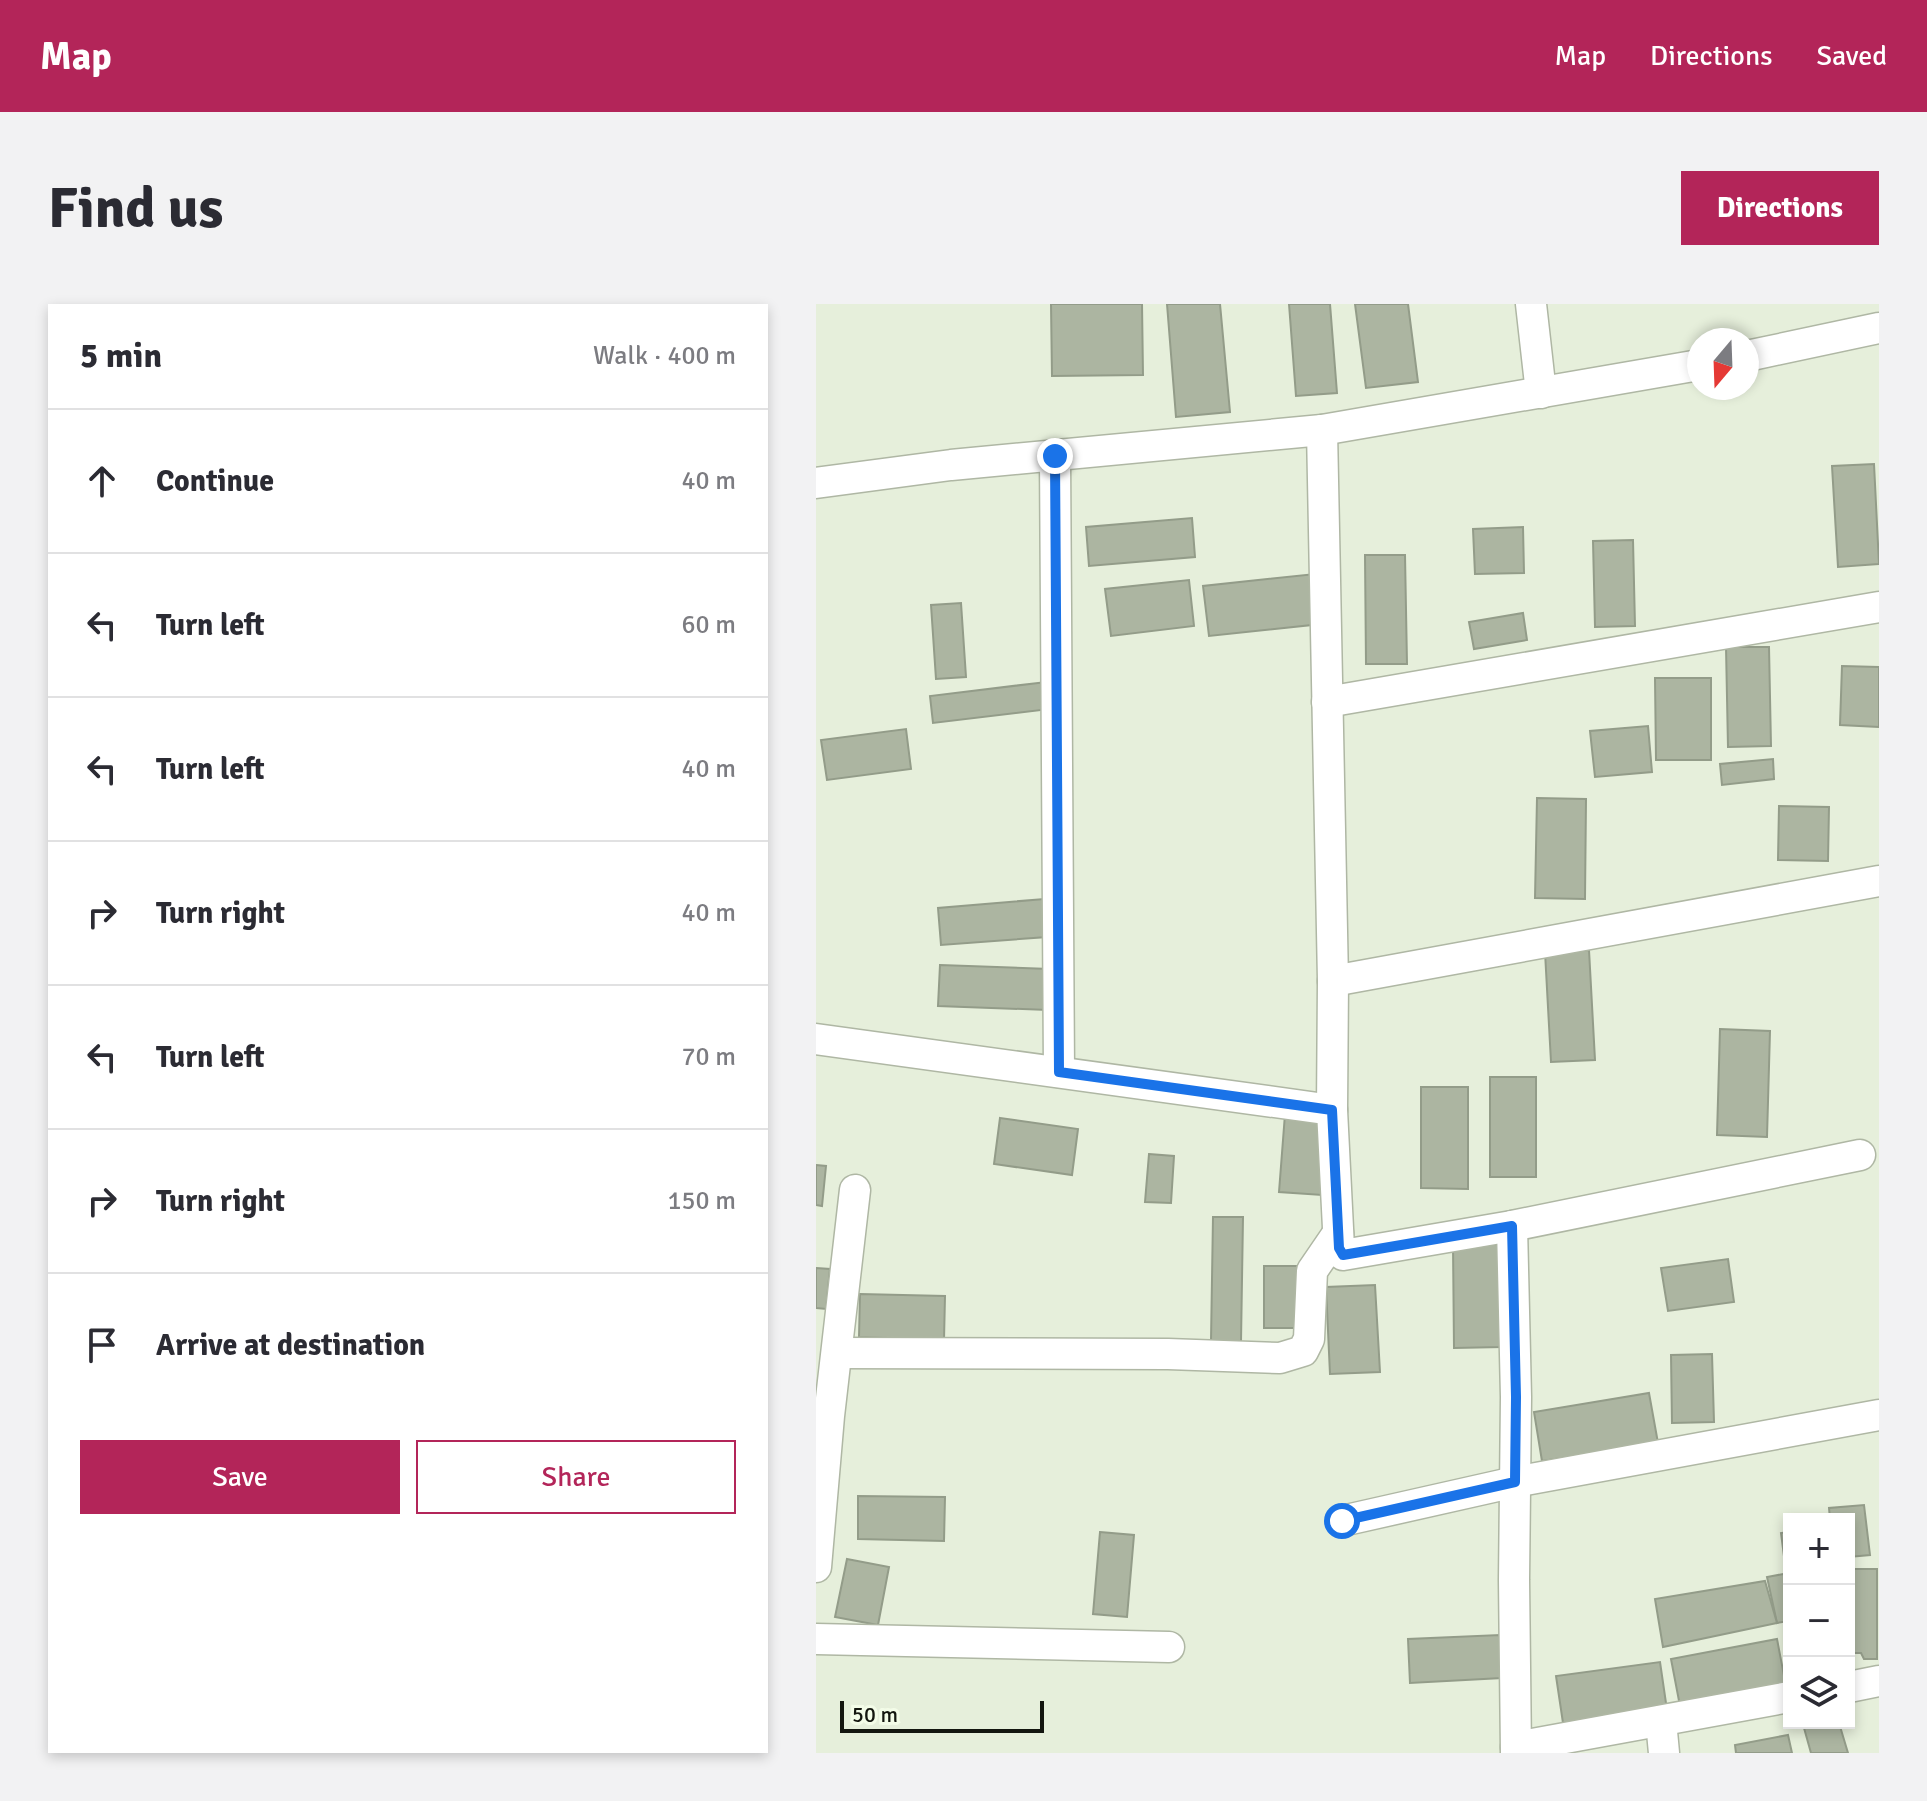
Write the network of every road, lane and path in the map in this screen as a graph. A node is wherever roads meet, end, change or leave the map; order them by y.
1 (1531, 304) edge
2 (1879, 328) edge
3 (1759, 353) edge
4 (1687, 367) edge
5 (1541, 393) junction
6 (1322, 430) junction
7 (1055, 456) junction
8 (816, 483) edge
9 (1879, 607) edge
10 (1327, 702) junction
11 (1879, 881) edge
12 (1333, 981) junction
13 (816, 1039) edge
14 (1059, 1072) junction
15 (1332, 1110) junction
16 (1860, 1155) dead end
17 (855, 1190) dead end
18 (1512, 1226) junction
19 (1338, 1233) junction
20 (837, 1353) junction
21 (1879, 1415) edge
22 (1515, 1482) junction
23 (1342, 1521) dead end
24 (816, 1567) edge
25 (816, 1639) edge
26 (1169, 1647) dead end
27 (1879, 1681) edge
28 (1855, 1686) edge
29 (1783, 1698) edge
30 (1661, 1721) junction
31 (1516, 1750) edge
32 (1664, 1753) edge

1 - 5 street
2 - 3 street
4 - 5 street
5 - 6 street
6 - 7 street
6 - 10 street
7 - 8 street
7 - 14 street
9 - 10 street
10 - 12 street
11 - 12 street
12 - 15 street
13 - 14 street
14 - 15 street
15 - 19 street
16 - 18 street
17 - 20 street
18 - 19 street
18 - 22 street
19 - 20 street
20 - 24 street
21 - 22 street
22 - 23 street
22 - 31 street
25 - 26 street
27 - 28 street
29 - 30 street
30 - 31 street
30 - 32 street

